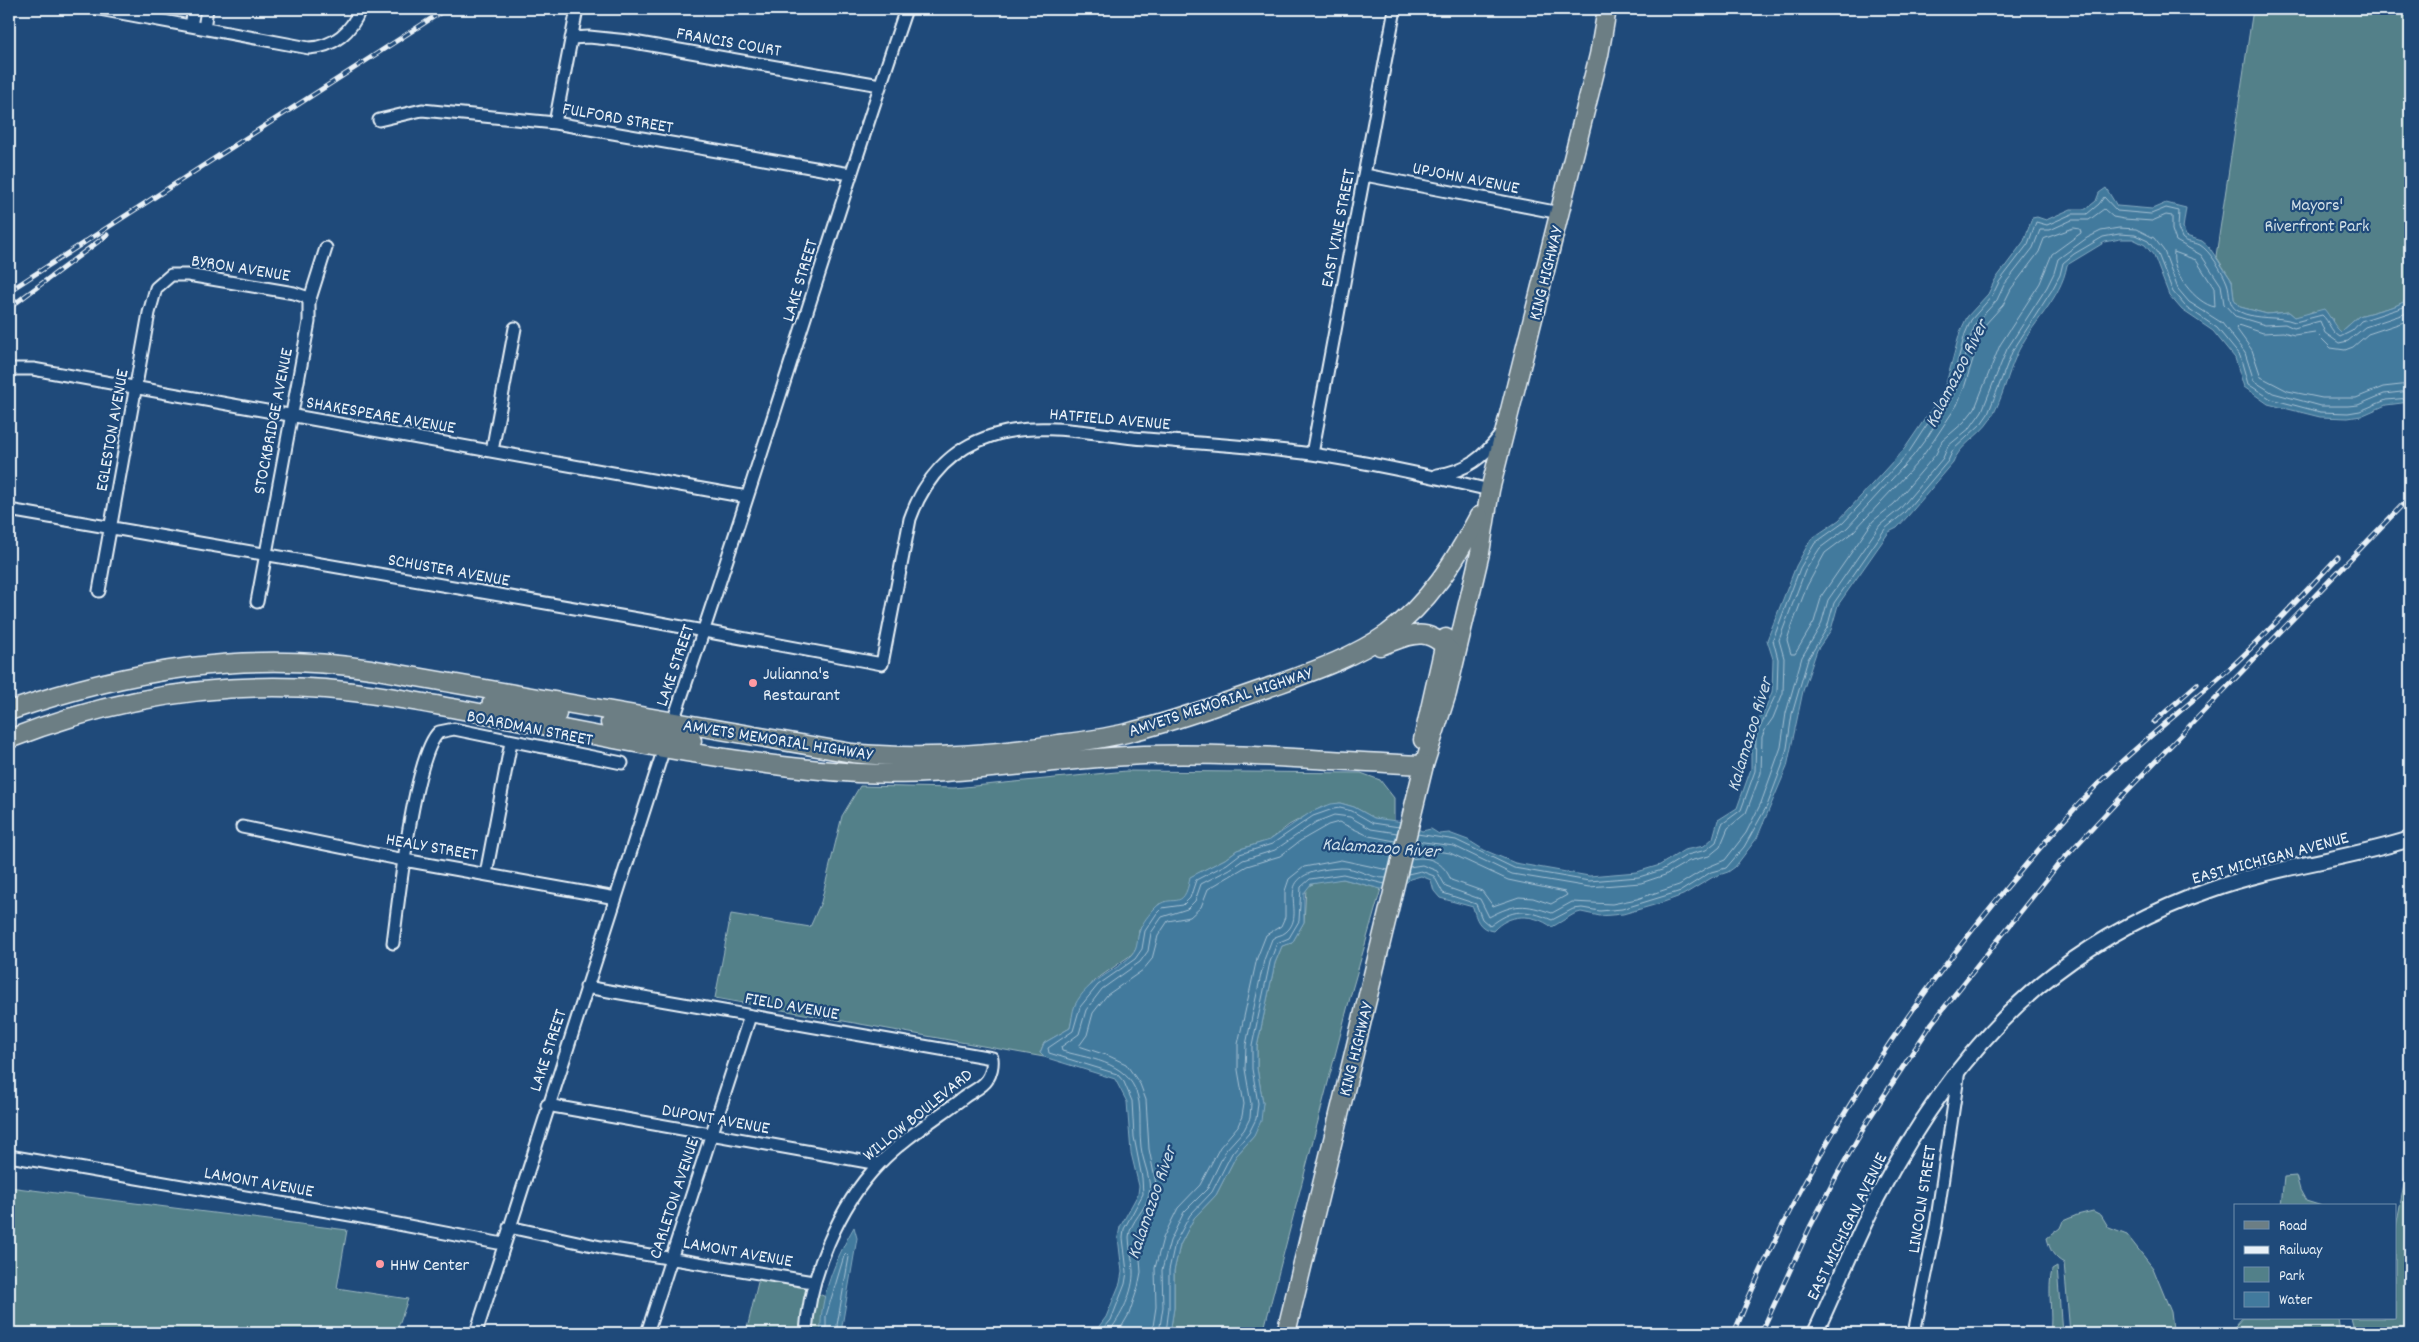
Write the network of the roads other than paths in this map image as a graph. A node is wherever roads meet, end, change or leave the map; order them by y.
1 (98, 9) edge
2 (194, 9) edge
3 (207, 9) edge
4 (360, 9) edge
5 (578, 9) edge
6 (906, 9) edge
7 (1395, 9) edge
8 (1607, 9) edge
9 (1615, 9) edge
10 (191, 26) junction
11 (204, 28) junction
12 (571, 38) junction
13 (1599, 55) junction
14 (880, 85) junction
15 (379, 120) dead end
16 (555, 123) junction
17 (850, 174) junction
18 (1365, 175) junction
19 (1560, 213) junction
20 (326, 248) dead end
21 (165, 279) joint
22 (309, 302) junction
23 (516, 328) dead end
24 (9, 369) edge
25 (136, 388) junction
26 (290, 416) junction
27 (1506, 426) junction
28 (492, 450) junction
29 (1312, 454) junction
30 (1430, 476) junction
31 (1490, 490) junction
32 (747, 497) junction
33 (9, 510) edge
34 (1480, 516) junction
35 (112, 528) junction
36 (266, 555) junction
37 (99, 591) dead end
38 (257, 602) dead end
39 (705, 632) junction
40 (1449, 650) junction
41 (1340, 660) junction
42 (882, 664) joint
43 (9, 712) edge
44 (668, 736) junction
45 (9, 739) edge
46 (511, 742) junction
47 (622, 763) dead end
48 (1424, 765) junction
49 (242, 827) dead end
50 (2410, 839) edge
51 (404, 860) junction
52 (486, 874) junction
53 (616, 898) junction
54 (393, 942) dead end
55 (586, 988) junction
56 (750, 1016) junction
57 (992, 1058) joint
58 (1959, 1070) junction
59 (548, 1105) junction
60 (712, 1135) junction
61 (9, 1156) edge
62 (878, 1164) junction
63 (509, 1227) junction
64 (503, 1244) junction
65 (673, 1257) junction
66 (813, 1282) junction
67 (476, 1333) edge
68 (647, 1333) edge
69 (806, 1333) edge
70 (1286, 1333) edge
71 (1815, 1333) edge
72 (1914, 1333) edge

1 - 10 street
2 - 10 street
3 - 11 street
4 - 11 street
5 - 12 street
6 - 14 street, LAKE STREET
7 - 18 street, EAST VINE STREET
8 - 13 main road, KING HIGHWAY
9 - 13 main road, KING HIGHWAY
10 - 11 street
12 - 14 street, FRANCIS COURT
12 - 16 street
13 - 19 main road, KING HIGHWAY
14 - 17 street, LAKE STREET
15 - 16 street, FULFORD STREET
16 - 17 street, FULFORD STREET
17 - 32 street, LAKE STREET
18 - 19 street, UPJOHN AVENUE
18 - 29 street, EAST VINE STREET
19 - 27 main road, KING HIGHWAY
20 - 22 street, STOCKBRIDGE AVENUE
21 - 22 street, BYRON AVENUE
21 - 25 street, EGLESTON AVENUE
22 - 26 street, STOCKBRIDGE AVENUE
23 - 28 street
24 - 25 street, SHAKESPEARE AVENUE
25 - 26 street, SHAKESPEARE AVENUE
25 - 35 street, EGLESTON AVENUE
26 - 28 street, SHAKESPEARE AVENUE
26 - 36 street, STOCKBRIDGE AVENUE
27 - 30 street
27 - 31 main road, KING HIGHWAY
28 - 32 street, SHAKESPEARE AVENUE
29 - 30 street, HATFIELD AVENUE
29 - 42 street, HATFIELD AVENUE
30 - 31 street, HATFIELD AVENUE
31 - 34 main road, KING HIGHWAY
31 - 40 main road, KING HIGHWAY
32 - 39 street, LAKE STREET
33 - 35 street, SCHUSTER AVENUE
34 - 40 main road, KING HIGHWAY
34 - 41 main road, AMVETS MEMORIAL HIGHWAY
35 - 36 street, SCHUSTER AVENUE
35 - 37 street, EGLESTON AVENUE
36 - 38 street, STOCKBRIDGE AVENUE
36 - 39 street, SCHUSTER AVENUE
39 - 42 street, SCHUSTER AVENUE
39 - 44 street, LAKE STREET
40 - 41 main road
40 - 48 main road, KING HIGHWAY
41 - 44 main road, AMVETS MEMORIAL HIGHWAY
43 - 44 main road, AMVETS MEMORIAL HIGHWAY
44 - 45 main road
44 - 48 main road, AMVETS MEMORIAL HIGHWAY
44 - 53 street, LAKE STREET
46 - 47 street, BOARDMAN STREET
46 - 51 street, BOARDMAN STREET
46 - 52 street
48 - 70 main road, KING HIGHWAY
49 - 51 street, HEALY STREET
50 - 58 street, EAST MICHIGAN AVENUE
51 - 52 street, HEALY STREET
51 - 54 street
52 - 53 street, HEALY STREET
53 - 55 street, LAKE STREET
55 - 56 street, FIELD AVENUE
55 - 59 street, LAKE STREET
56 - 57 street, FIELD AVENUE
56 - 60 street, CARLETON AVENUE
57 - 62 street, WILLOW BOULEVARD
58 - 71 street, EAST MICHIGAN AVENUE
58 - 72 street, LINCOLN STREET
59 - 60 street, DUPONT AVENUE
59 - 63 street, LAKE STREET
60 - 62 street, DUPONT AVENUE
60 - 65 street, CARLETON AVENUE
61 - 64 street, LAMONT AVENUE
62 - 66 street, WILLOW BOULEVARD
63 - 64 street, LAKE STREET
63 - 65 street, LAMONT AVENUE
64 - 67 street, LAKE STREET
65 - 66 street, LAMONT AVENUE
65 - 68 street, CARLETON AVENUE
66 - 69 street, WILLOW BOULEVARD

